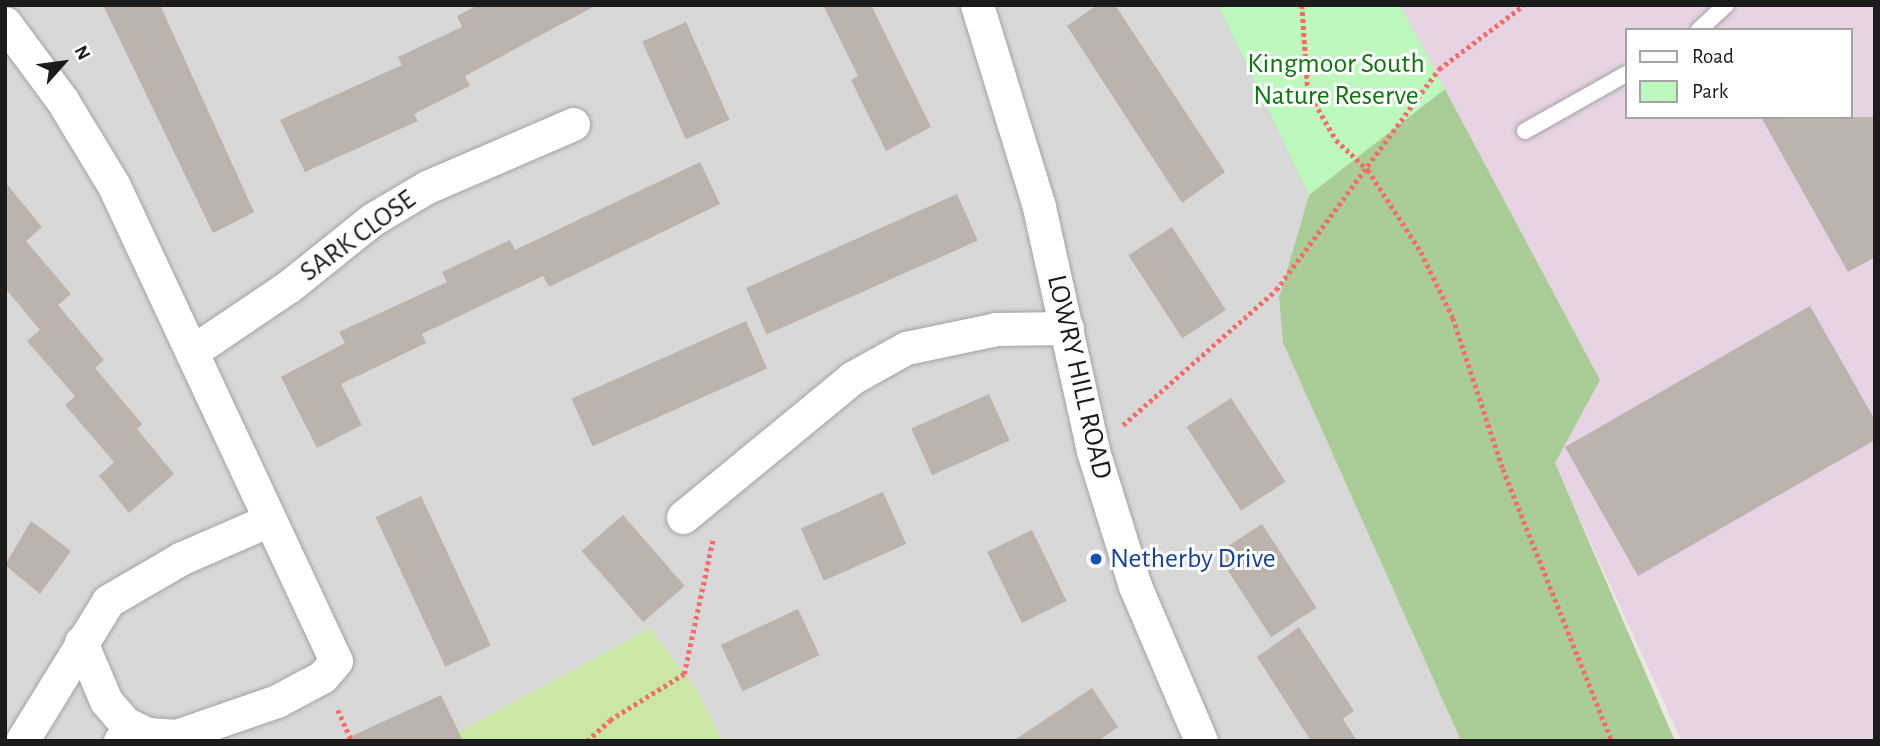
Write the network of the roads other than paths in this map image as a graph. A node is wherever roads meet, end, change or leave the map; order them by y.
1 (976, 5) edge
2 (1726, 5) edge
3 (5, 23) edge
4 (1701, 28) edge
5 (1624, 75) edge
6 (573, 124) dead end
7 (1525, 131) dead end
8 (1067, 328) junction
9 (193, 351) junction
10 (683, 517) dead end
11 (267, 521) junction
12 (81, 642) junction
13 (134, 737) edge
14 (22, 741) edge
15 (1201, 741) edge

1 - 8 street, LOWRY HILL ROAD
2 - 4 lane
3 - 9 street
5 - 7 lane
6 - 9 street, SARK CLOSE
8 - 10 street
8 - 15 street, LOWRY HILL ROAD
9 - 11 street
11 - 12 street
11 - 13 street
12 - 13 street
12 - 14 street

